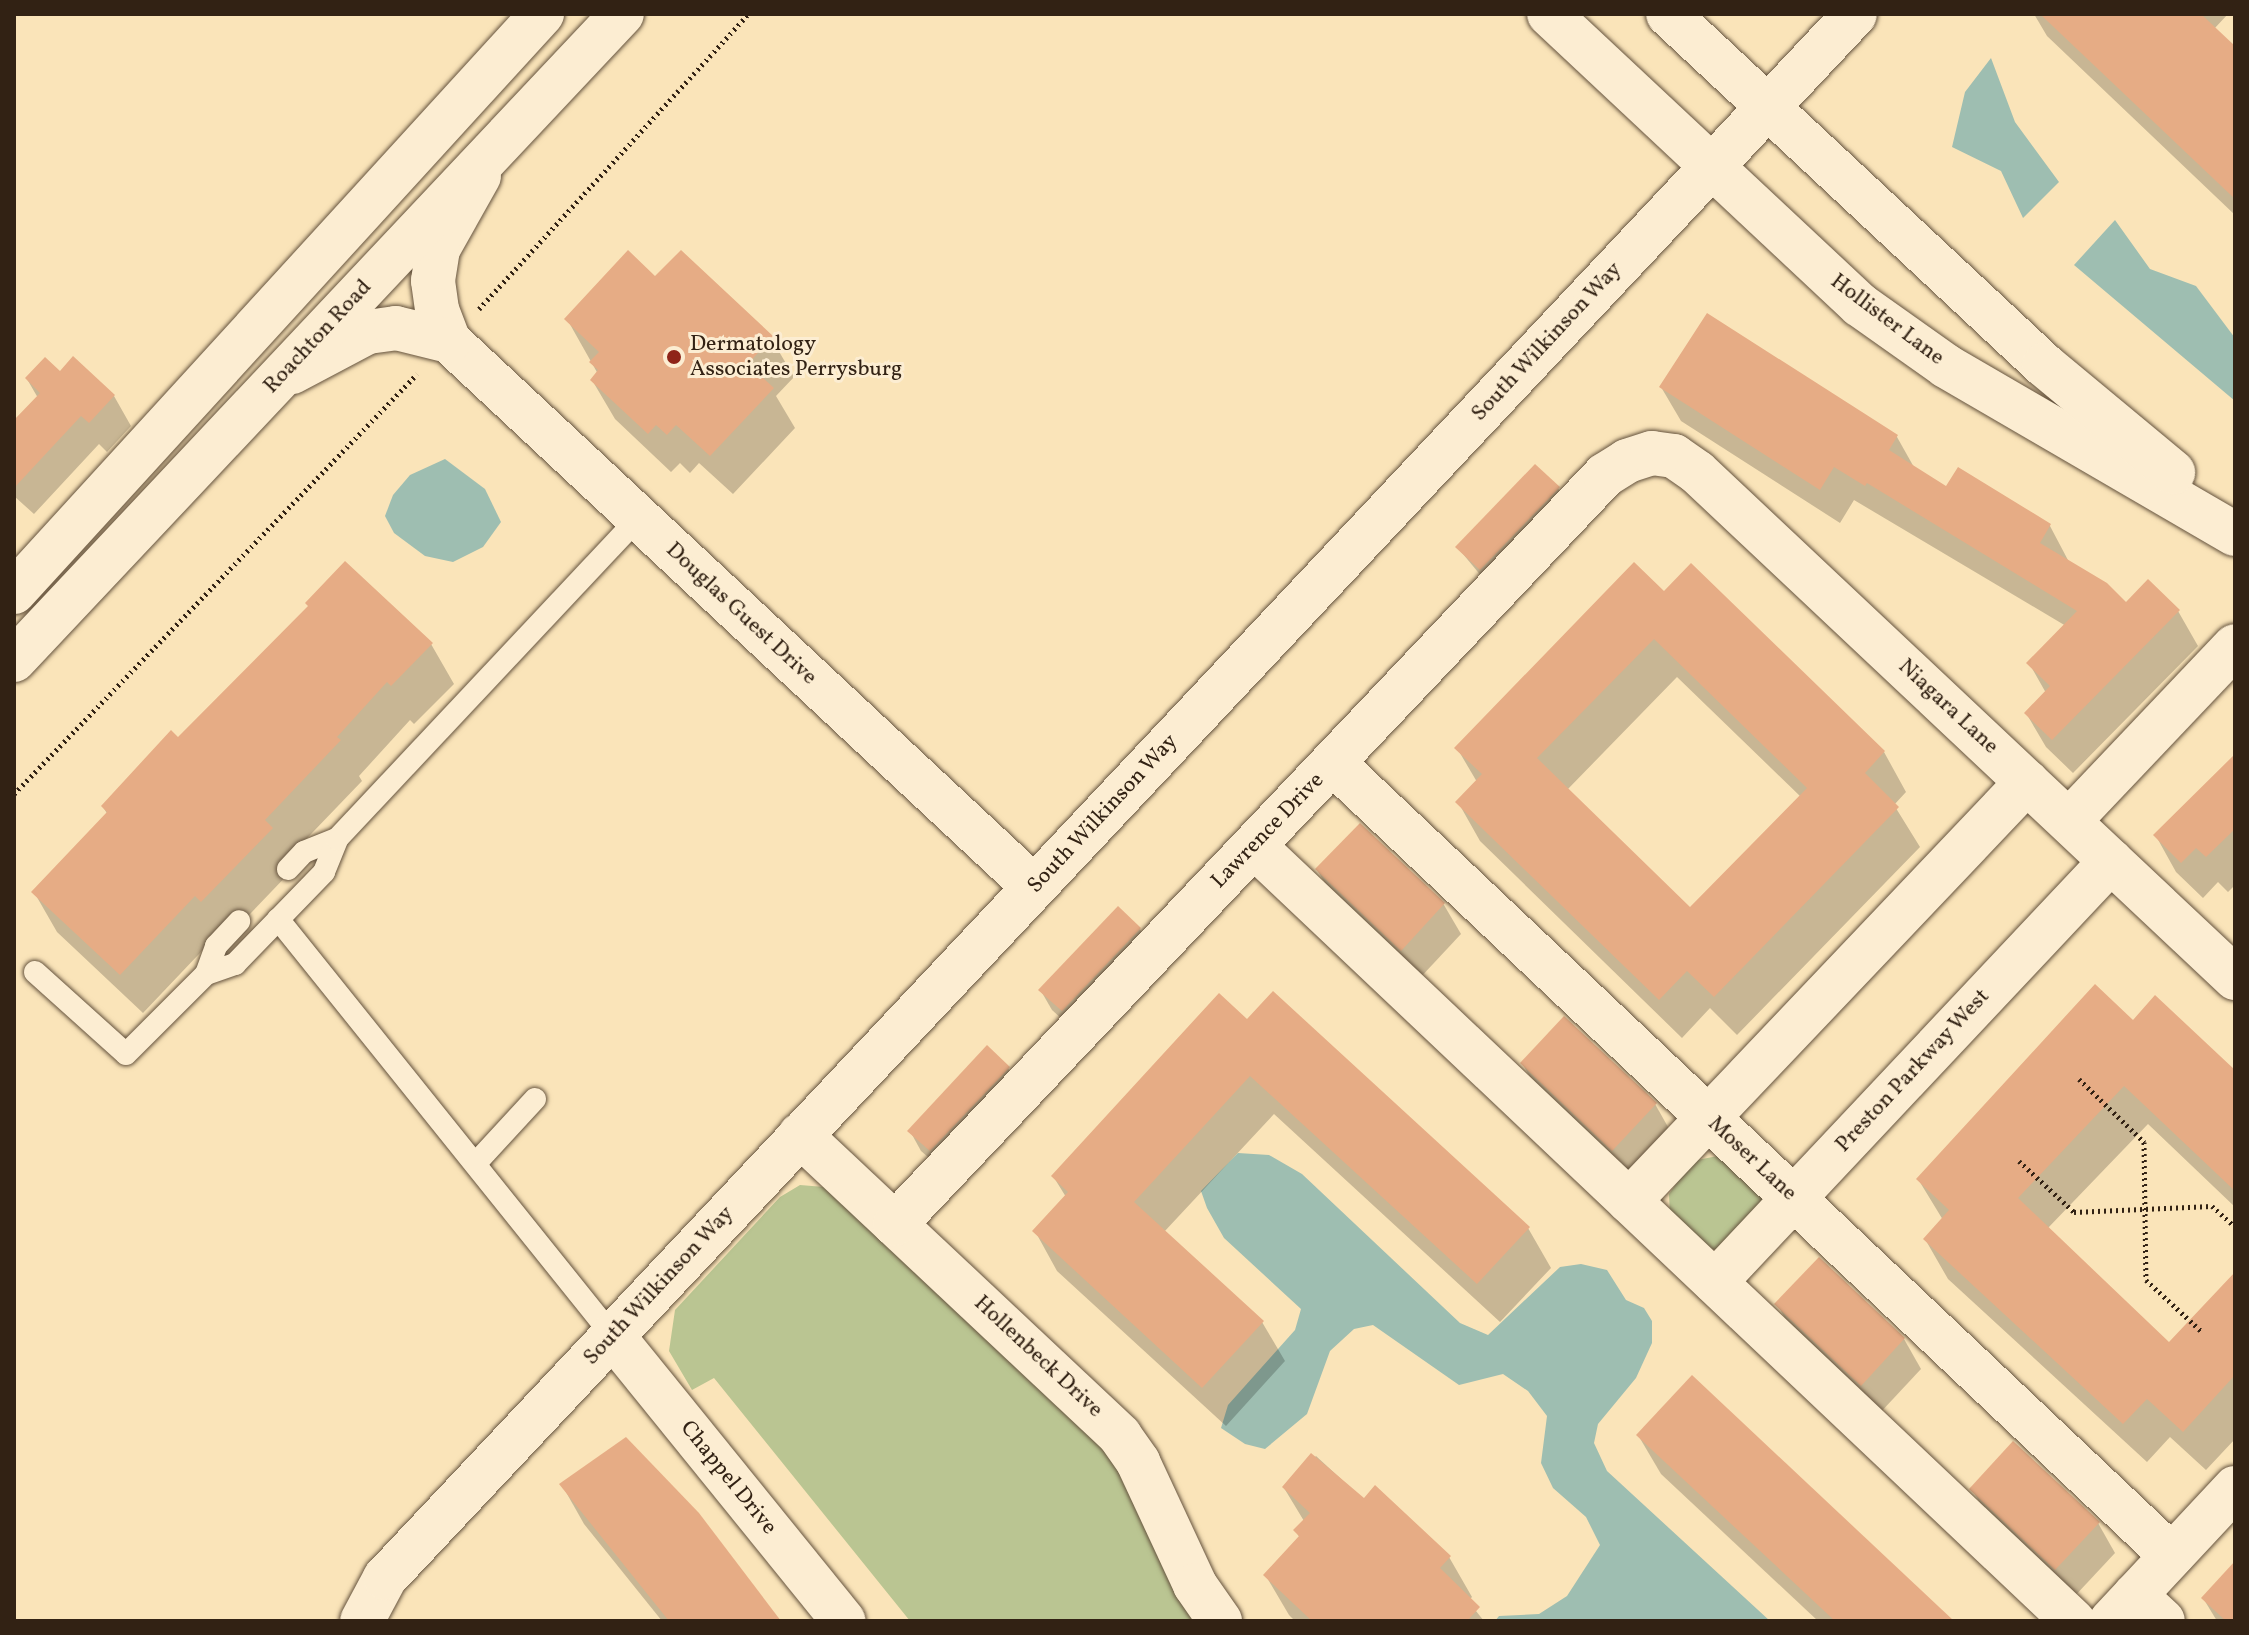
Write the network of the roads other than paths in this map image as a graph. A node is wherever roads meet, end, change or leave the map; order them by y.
1 (542, 14) edge
2 (622, 14) edge
3 (1549, 14) edge
4 (1668, 14) edge
5 (1855, 14) edge
6 (1767, 107) junction
7 (494, 149) junction
8 (1711, 167) junction
9 (450, 340) junction
10 (276, 381) junction
11 (1652, 453) joint
12 (637, 519) junction
13 (2235, 520) edge
14 (2235, 534) edge
15 (14, 592) edge
16 (2235, 646) edge
17 (14, 660) edge
18 (1333, 763) junction
19 (2027, 782) junction
20 (2069, 821) junction
21 (337, 839) junction
22 (1254, 846) junction
23 (2111, 861) junction
24 (288, 869) dead end
25 (1034, 887) junction
26 (278, 919) junction
27 (239, 921) dead end
28 (35, 972) dead end
29 (206, 974) junction
30 (2235, 978) edge
31 (535, 1099) dead end
32 (1708, 1118) junction
33 (800, 1135) junction
34 (476, 1163) junction
35 (1793, 1198) junction
36 (1629, 1201) junction
37 (895, 1224) junction
38 (1715, 1282) junction
39 (612, 1335) junction
40 (2235, 1488) edge
41 (2172, 1556) junction
42 (2136, 1612) edge
43 (362, 1621) edge
44 (844, 1621) edge
45 (1220, 1621) edge
46 (2073, 1621) edge

1 - 15 street
2 - 7 street, Roachton Road
3 - 8 street, Hollister Lane
4 - 6 street
5 - 6 street, South Wilkinson Way
6 - 8 street, South Wilkinson Way
6 - 13 street
7 - 9 street, Douglas Guest Drive
7 - 10 street, Roachton Road
8 - 14 street, Hollister Lane
8 - 25 street, South Wilkinson Way
9 - 10 street, Douglas Guest Drive
9 - 12 street, Douglas Guest Drive
10 - 17 street, Roachton Road
11 - 18 street, Lawrence Drive
11 - 19 street, Niagara Lane
12 - 21 lane
12 - 25 street, Douglas Guest Drive
16 - 20 street
18 - 22 street, Lawrence Drive
18 - 32 street, Moser Lane
19 - 20 street, Niagara Lane
19 - 32 street
20 - 23 street, Niagara Lane
21 - 24 lane
21 - 26 lane
22 - 36 street
22 - 37 street, Lawrence Drive
23 - 30 street, Niagara Lane
23 - 35 street, Preston Parkway West
25 - 33 street, South Wilkinson Way
26 - 29 lane
26 - 34 lane
27 - 29 lane
28 - 29 lane
31 - 34 lane
32 - 35 street, Moser Lane
32 - 36 street
33 - 37 street, Hollenbeck Drive
33 - 39 street, South Wilkinson Way
34 - 39 lane
35 - 38 street, Preston Parkway West
35 - 41 street, Moser Lane
36 - 38 street
37 - 45 street, Hollenbeck Drive
38 - 46 street
39 - 43 street, South Wilkinson Way
39 - 44 street, Chappel Drive
40 - 41 street
41 - 42 street

